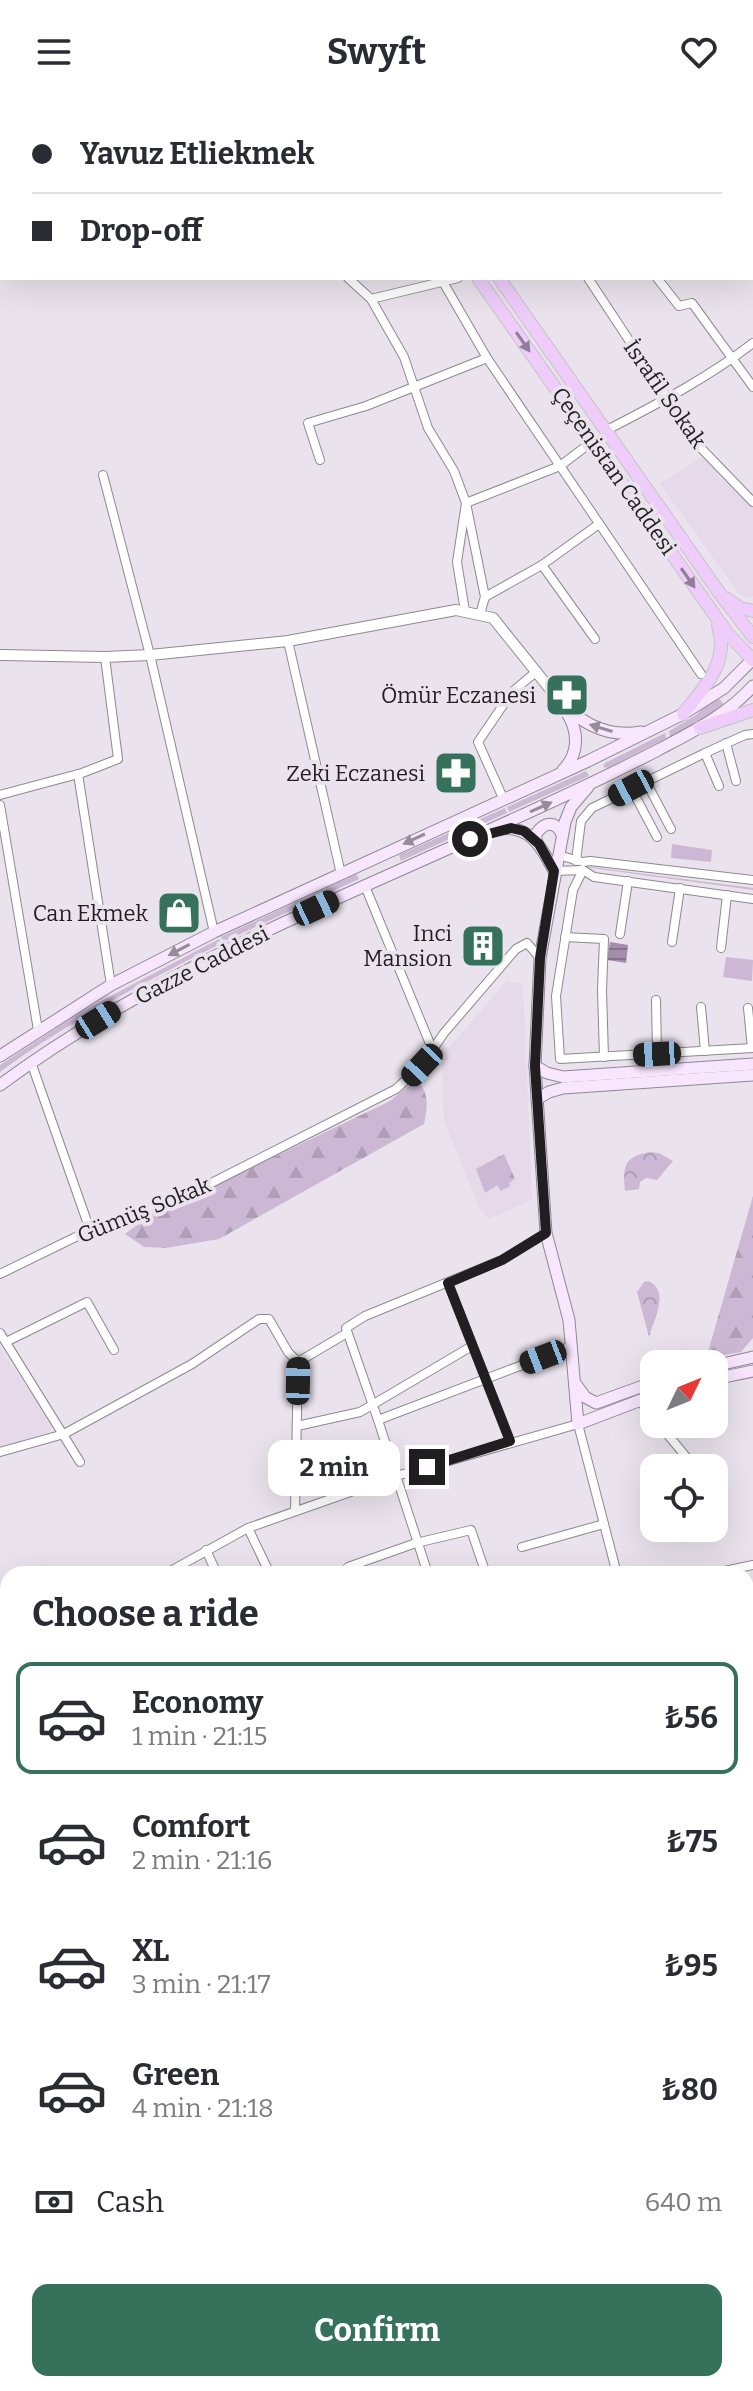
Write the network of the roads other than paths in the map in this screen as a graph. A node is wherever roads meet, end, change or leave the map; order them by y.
1 (350, 280) edge
2 (450, 280) edge
3 (479, 280) edge
4 (500, 280) edge
5 (589, 280) edge
6 (659, 280) edge
7 (443, 282) junction
8 (371, 299) junction
9 (753, 343) edge
10 (487, 358) junction
11 (732, 359) junction
12 (414, 387) junction
13 (753, 387) edge
14 (666, 399) junction
15 (607, 430) junction
16 (593, 441) junction
17 (320, 460) dead end
18 (560, 466) junction
19 (103, 475) dead end
20 (753, 489) edge
21 (743, 493) junction
22 (753, 502) edge
23 (466, 503) junction
24 (599, 524) junction
25 (542, 565) junction
26 (718, 591) junction
27 (485, 597) junction
28 (708, 606) junction
29 (465, 611) junction
30 (753, 611) edge
31 (480, 614) junction
32 (753, 637) edge
33 (595, 639) dead end
34 (288, 641) junction
35 (0, 655) edge
36 (150, 655) junction
37 (105, 657) junction
38 (753, 659) edge
39 (537, 671) junction
40 (701, 674) dead end
41 (753, 686) edge
42 (558, 699) junction
43 (753, 710) edge
44 (683, 714) junction
45 (700, 728) junction
46 (653, 729) junction
47 (753, 734) edge
48 (726, 743) junction
49 (705, 753) junction
50 (78, 774) junction
51 (558, 774) junction
52 (645, 780) junction
53 (736, 781) dead end
54 (591, 784) junction
55 (719, 786) dead end
56 (631, 788) junction
57 (0, 795) edge
58 (503, 798) junction
59 (0, 805) edge
60 (671, 829) dead end
61 (562, 834) junction
62 (657, 837) dead end
63 (470, 839) junction
64 (536, 841) junction
65 (558, 855) junction
66 (576, 861) junction
67 (583, 870) junction
68 (554, 871) junction
69 (341, 874) junction
70 (753, 880) edge
71 (628, 881) junction
72 (365, 886) junction
73 (680, 888) junction
74 (727, 895) junction
75 (753, 899) edge
76 (214, 932) junction
77 (620, 934) dead end
78 (565, 937) junction
79 (672, 942) dead end
80 (721, 948) dead end
81 (540, 958) junction
82 (111, 985) junction
83 (656, 1000) dead end
84 (701, 1007) dead end
85 (748, 1008) dead end
86 (38, 1030) junction
87 (753, 1048) edge
88 (433, 1051) junction
89 (705, 1051) junction
90 (657, 1054) junction
91 (0, 1056) edge
92 (604, 1057) junction
93 (31, 1062) junction
94 (753, 1064) edge
95 (535, 1066) junction
96 (753, 1075) edge
97 (0, 1085) edge
98 (537, 1099) junction
99 (90, 1230) junction
100 (546, 1233) junction
101 (0, 1274) edge
102 (448, 1283) junction
103 (0, 1333) edge
104 (347, 1333) junction
105 (6, 1342) junction
106 (472, 1346) junction
107 (572, 1346) junction
108 (114, 1350) dead end
109 (753, 1357) edge
110 (298, 1362) junction
111 (728, 1363) edge
112 (753, 1371) edge
113 (728, 1376) edge
114 (484, 1379) junction
115 (575, 1382) junction
116 (640, 1387) edge
117 (640, 1401) edge
118 (596, 1403) junction
119 (374, 1406) junction
120 (599, 1416) junction
121 (378, 1420) junction
122 (578, 1424) junction
123 (297, 1426) junction
124 (64, 1434) junction
125 (671, 1438) edge
126 (510, 1441) junction
127 (0, 1452) edge
128 (684, 1454) edge
129 (80, 1462) dead end
130 (396, 1476) junction
131 (295, 1511) junction
132 (604, 1524) junction
133 (248, 1528) junction
134 (416, 1543) junction
135 (522, 1547) dead end
136 (206, 1550) junction
137 (179, 1566) edge
138 (213, 1566) edge
139 (266, 1566) edge
140 (351, 1566) edge
141 (425, 1566) edge
142 (483, 1566) edge
143 (615, 1566) edge

1 - 8 street
2 - 7 street
3 -> 16 main road, Çeçenistan Caddesi
4 - 15 main road, Çeçenistan Caddesi
5 - 14 street, İsrafil Sokak
6 - 11 street
7 - 8 street
7 - 10 street
8 - 12 street
9 - 11 street
10 - 12 street
10 - 18 street
11 - 13 street
11 - 14 street
12 - 17 street
12 - 23 street
14 - 15 street
14 - 21 street, İsrafil Sokak
15 - 26 main road, Çeçenistan Caddesi
16 - 18 street
16 -> 28 main road, Çeçenistan Caddesi
18 - 23 street
18 - 24 street
19 - 36 street
20 - 21 street
21 - 22 street, İsrafil Sokak
23 - 27 street
23 - 29 street
24 - 25 street
24 - 40 street
25 - 27 street
25 - 33 street
26 - 30 main road
26 - 32 main road, Çeçenistan Caddesi
27 - 31 street
28 - 38 main road, Çeçenistan Caddesi
28 - 44 main road
29 - 31 street
29 - 34 street
31 - 39 street
34 - 36 street
34 - 69 street
35 - 37 street
36 - 37 street
36 - 76 street
37 - 50 street
38 - 44 main road, Gazze Caddesi
39 - 42 street
39 - 58 street
41 - 45 main road, Gazze Caddesi
46 -> 42 main road
42 - 51 main road
43 - 45 main road
44 - 46 main road, Gazze Caddesi
45 - 54 main road, Gazze Caddesi
46 - 51 main road, Gazze Caddesi
47 - 48 street
48 - 49 street
48 - 53 street
49 - 52 street
49 - 55 street
50 - 57 street
50 - 82 street
51 - 58 main road, Gazze Caddesi
52 - 56 street
52 - 60 street
54 - 61 main road
63 -> 54 main road, Gazze Caddesi
56 - 62 street
56 - 66 street
58 -> 69 main road, Gazze Caddesi
59 - 86 street
61 - 64 main road
61 - 65 main road
63 - 64 main road
63 - 72 main road, Gazze Caddesi
64 - 68 main road
65 - 66 street
65 - 68 main road
66 - 70 street
67 - 68 street
67 - 71 street
67 - 78 street
68 - 81 main road
69 - 76 main road, Gazze Caddesi
71 - 73 street
71 - 77 street
72 - 88 street
72 - 93 main road, Gazze Caddesi
73 - 74 street
73 - 79 street
74 - 75 street
74 - 80 street
76 -> 82 main road, Gazze Caddesi
78 - 92 street
78 - 92 street
81 - 88 street, Gümüş Sokak
81 - 95 main road
82 - 86 main road, Gazze Caddesi
83 - 90 street
84 - 89 street
85 - 87 street
86 - 91 main road, Gazze Caddesi
87 - 89 street
88 - 99 street, Gümüş Sokak
89 - 90 street
90 - 92 street
93 - 97 main road, Gazze Caddesi
93 - 99 street
94 - 95 main road
95 - 98 main road
96 - 98 main road
98 - 100 main road
99 - 101 street, Gümüş Sokak
100 - 102 street
100 - 107 main road
102 - 104 street
102 - 106 street
103 - 105 street
104 - 110 street
104 - 119 street
105 - 108 street
105 - 124 street
106 - 114 street
106 - 119 street
107 - 114 street
107 - 115 main road
109 - 111 main road
110 - 123 street
110 - 124 street
112 - 113 main road
114 - 121 street
114 - 126 street
115 - 118 main road
115 - 122 main road
116 - 118 main road
117 - 120 main road
118 - 120 main road
119 - 121 street
119 - 123 street
120 - 122 main road
121 - 130 street
122 - 126 street
122 - 132 street
123 - 131 street
124 - 127 street
124 - 129 street
125 - 128 street
126 - 130 street
130 - 131 street
130 - 134 street
131 - 133 street
132 - 135 street
132 - 143 street
133 - 136 street
133 - 139 street
134 - 140 street
134 - 141 street
134 - 142 street
136 - 137 street
136 - 138 street

